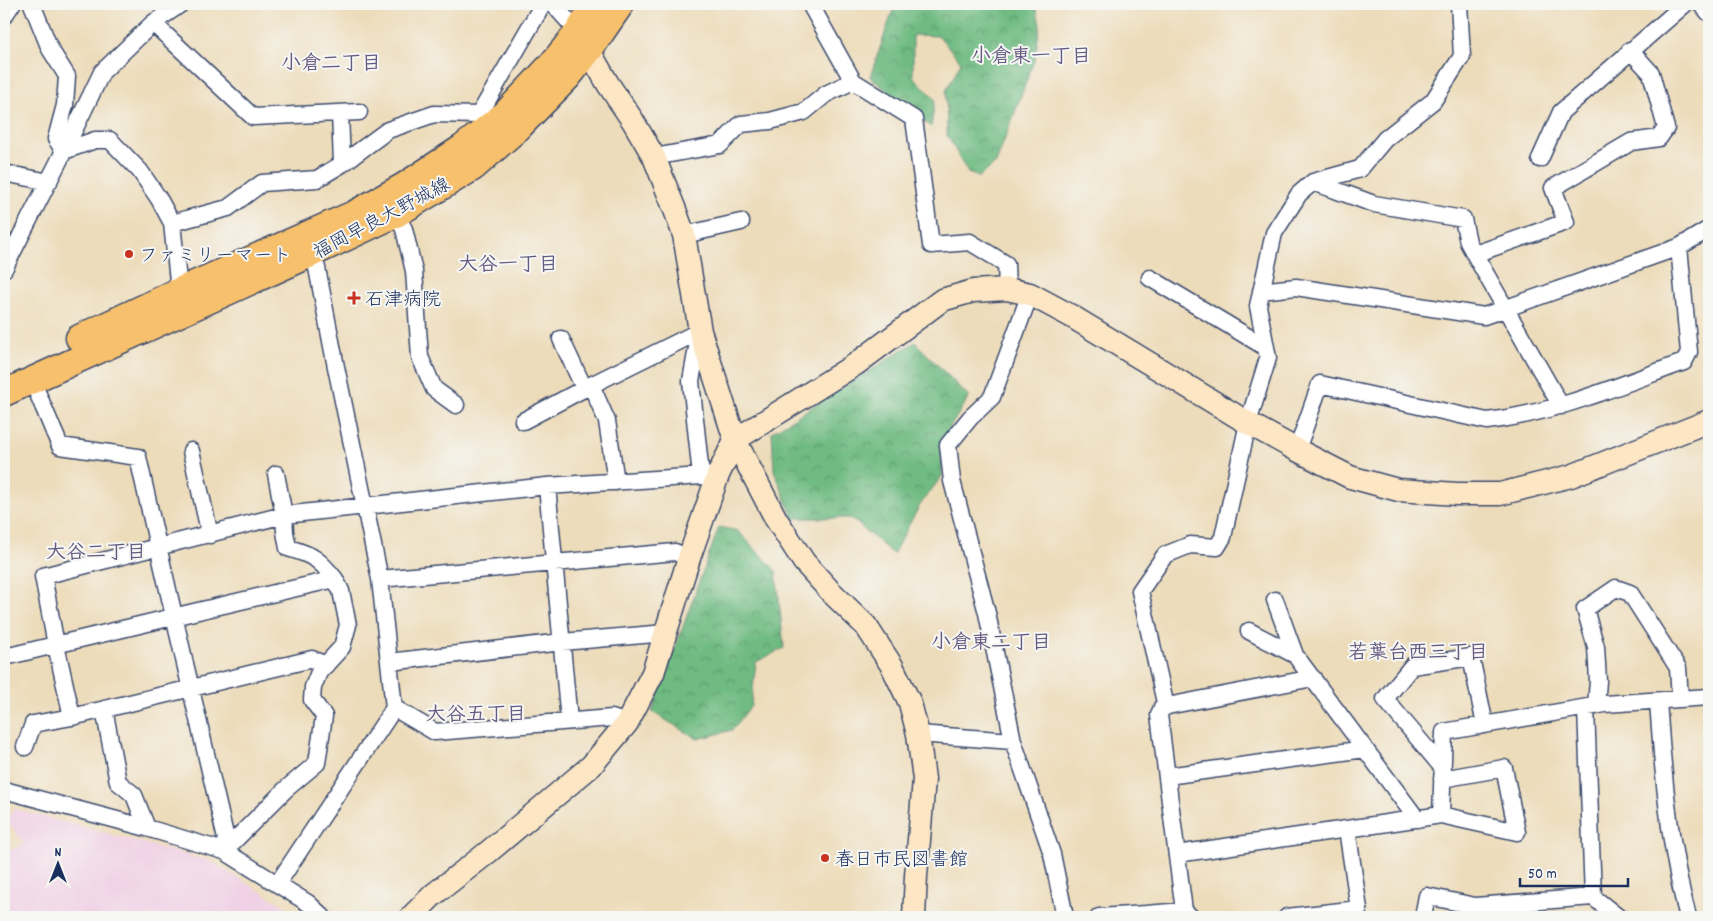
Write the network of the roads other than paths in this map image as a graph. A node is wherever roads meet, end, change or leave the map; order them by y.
1 (12, 4) edge
2 (32, 4) edge
3 (181, 4) edge
4 (543, 4) edge
5 (553, 4) edge
6 (595, 4) edge
7 (621, 4) edge
8 (810, 4) edge
9 (1459, 4) edge
10 (1685, 4) edge
11 (1701, 4) edge
12 (1709, 13) edge
13 (4, 16) edge
14 (153, 22) junction
15 (584, 40) junction
16 (1630, 50) junction
17 (853, 81) junction
18 (359, 112) dead end
19 (340, 113) junction
20 (64, 151) junction
21 (654, 157) junction
22 (1540, 159) dead end
23 (342, 164) junction
24 (4, 173) edge
25 (49, 182) junction
26 (1313, 182) junction
27 (404, 186) junction
28 (354, 214) junction
29 (396, 214) junction
30 (741, 222) dead end
31 (172, 224) junction
32 (320, 228) junction
33 (1709, 229) edge
34 (684, 235) junction
35 (1679, 248) junction
36 (265, 253) junction
37 (312, 254) junction
38 (1475, 254) junction
39 (4, 269) edge
40 (1150, 278) dead end
41 (242, 285) junction
42 (1006, 289) junction
43 (179, 291) junction
44 (1261, 291) junction
45 (1030, 294) junction
46 (1506, 308) junction
47 (157, 323) junction
48 (700, 331) junction
49 (561, 340) dead end
50 (1265, 347) junction
51 (4, 373) edge
52 (32, 380) junction
53 (588, 387) junction
54 (4, 392) edge
55 (456, 405) dead end
56 (1561, 406) junction
57 (523, 421) dead end
58 (1709, 421) edge
59 (1248, 423) junction
60 (735, 440) junction
61 (1297, 450) junction
62 (191, 451) dead end
63 (276, 474) dead end
64 (710, 476) junction
65 (616, 482) junction
66 (547, 486) junction
67 (366, 506) junction
68 (284, 515) junction
69 (210, 535) junction
70 (158, 548) junction
71 (689, 558) junction
72 (554, 562) junction
73 (335, 579) junction
74 (380, 579) junction
75 (1275, 600) dead end
76 (175, 616) junction
77 (1249, 631) dead end
78 (666, 633) junction
79 (562, 642) junction
80 (56, 645) junction
81 (1295, 655) junction
82 (9, 656) dead end
83 (389, 662) junction
84 (326, 665) junction
85 (1313, 678) junction
86 (191, 687) junction
87 (1709, 697) edge
88 (1680, 699) junction
89 (1658, 701) junction
90 (1166, 706) junction
91 (1591, 707) junction
92 (394, 708) junction
93 (104, 709) junction
94 (72, 717) junction
95 (569, 721) junction
96 (627, 723) junction
97 (1485, 725) junction
98 (918, 734) junction
99 (1013, 741) junction
100 (25, 747) dead end
101 (1365, 749) junction
102 (1442, 773) junction
103 (1167, 776) junction
104 (4, 790) edge
105 (1441, 815) junction
106 (1417, 819) junction
107 (147, 828) junction
108 (1347, 829) junction
109 (224, 851) junction
110 (1177, 854) junction
111 (278, 883) junction
112 (1593, 897) junction
113 (1188, 914) edge
114 (1147, 916) edge
115 (323, 917) edge
116 (411, 917) edge
117 (914, 917) edge
118 (1065, 917) edge
119 (1099, 917) edge
120 (1287, 917) edge
121 (1423, 917) edge
122 (1618, 917) edge
123 (1688, 917) edge

1 - 13 street
2 - 20 street
3 - 14 street
4 - 23 street
5 - 15 street
6 - 15 main road, 福岡早良大野城線
7 - 15 main road, 福岡早良大野城線
8 - 17 street
9 - 26 street
10 - 16 street
11 - 12 street
14 - 19 street
14 - 20 street
15 - 21 street
15 - 27 main road, 福岡早良大野城線
15 - 29 main road, 福岡早良大野城線
16 - 22 street
16 - 38 street
17 - 21 street
17 - 42 street
18 - 19 street
19 - 23 street
20 - 25 street
20 - 31 street
21 - 34 street
23 - 31 street
24 - 25 street
25 - 39 street
26 - 38 street
26 - 44 street
27 - 28 main road, 福岡早良大野城線
27 - 29 street
28 - 29 street
28 - 32 main road, 福岡早良大野城線
29 - 37 main road, 福岡早良大野城線
29 - 55 street
30 - 34 street
31 - 43 street
32 - 36 main road, 福岡早良大野城線
32 - 37 street
33 - 35 street
34 - 48 street
35 - 46 street
35 - 56 street
36 - 37 street
36 - 43 main road, 福岡早良大野城線
37 - 41 main road, 福岡早良大野城線
37 - 67 street
38 - 46 street
40 - 50 street
41 - 43 street
41 - 47 main road, 福岡早良大野城線
42 - 45 street
42 - 60 street
43 - 47 street
43 - 51 main road, 福岡早良大野城線
44 - 46 street
44 - 50 street
45 - 59 street
45 - 99 street
46 - 56 street
47 - 52 main road, 福岡早良大野城線
48 - 53 street
48 - 60 street
48 - 64 street
49 - 53 street
50 - 59 street
52 - 54 main road, 福岡早良大野城線
52 - 70 street
53 - 57 street
53 - 65 street
56 - 61 street
58 - 61 street
59 - 61 street
59 - 90 street
60 - 64 street
60 - 98 street
62 - 69 street
63 - 68 street
64 - 65 street
64 - 71 street
65 - 66 street
66 - 67 street
66 - 72 street
67 - 68 street
67 - 74 street
68 - 69 street
68 - 73 street
69 - 70 street
70 - 76 street
70 - 80 street
71 - 72 street
71 - 78 street
72 - 74 street
72 - 79 street
73 - 76 street
73 - 84 street
74 - 83 street
75 - 81 street
76 - 80 street
76 - 86 street
77 - 81 street
78 - 79 street
78 - 96 street
79 - 83 street
79 - 95 street
80 - 82 street
80 - 94 street
81 - 85 street
83 - 92 street
84 - 86 street
84 - 109 street
85 - 90 street
85 - 101 street
86 - 93 street
86 - 109 street
87 - 88 street
88 - 89 street
88 - 91 street
89 - 91 street
89 - 123 street
90 - 103 street
91 - 97 street
91 - 112 street
92 - 95 street
92 - 111 street
93 - 94 street
93 - 107 street
94 - 100 street
95 - 96 street
96 - 116 street
97 - 102 street
97 - 102 street
98 - 99 street
98 - 117 street
99 - 118 street
101 - 103 street
101 - 106 street
102 - 105 street
102 - 105 street
103 - 110 street
104 - 107 street
105 - 106 street
106 - 108 street
107 - 109 street
108 - 110 street
108 - 120 street
109 - 111 street
110 - 113 street
111 - 115 street
112 - 121 street
112 - 122 street
113 - 114 street
114 - 119 street

